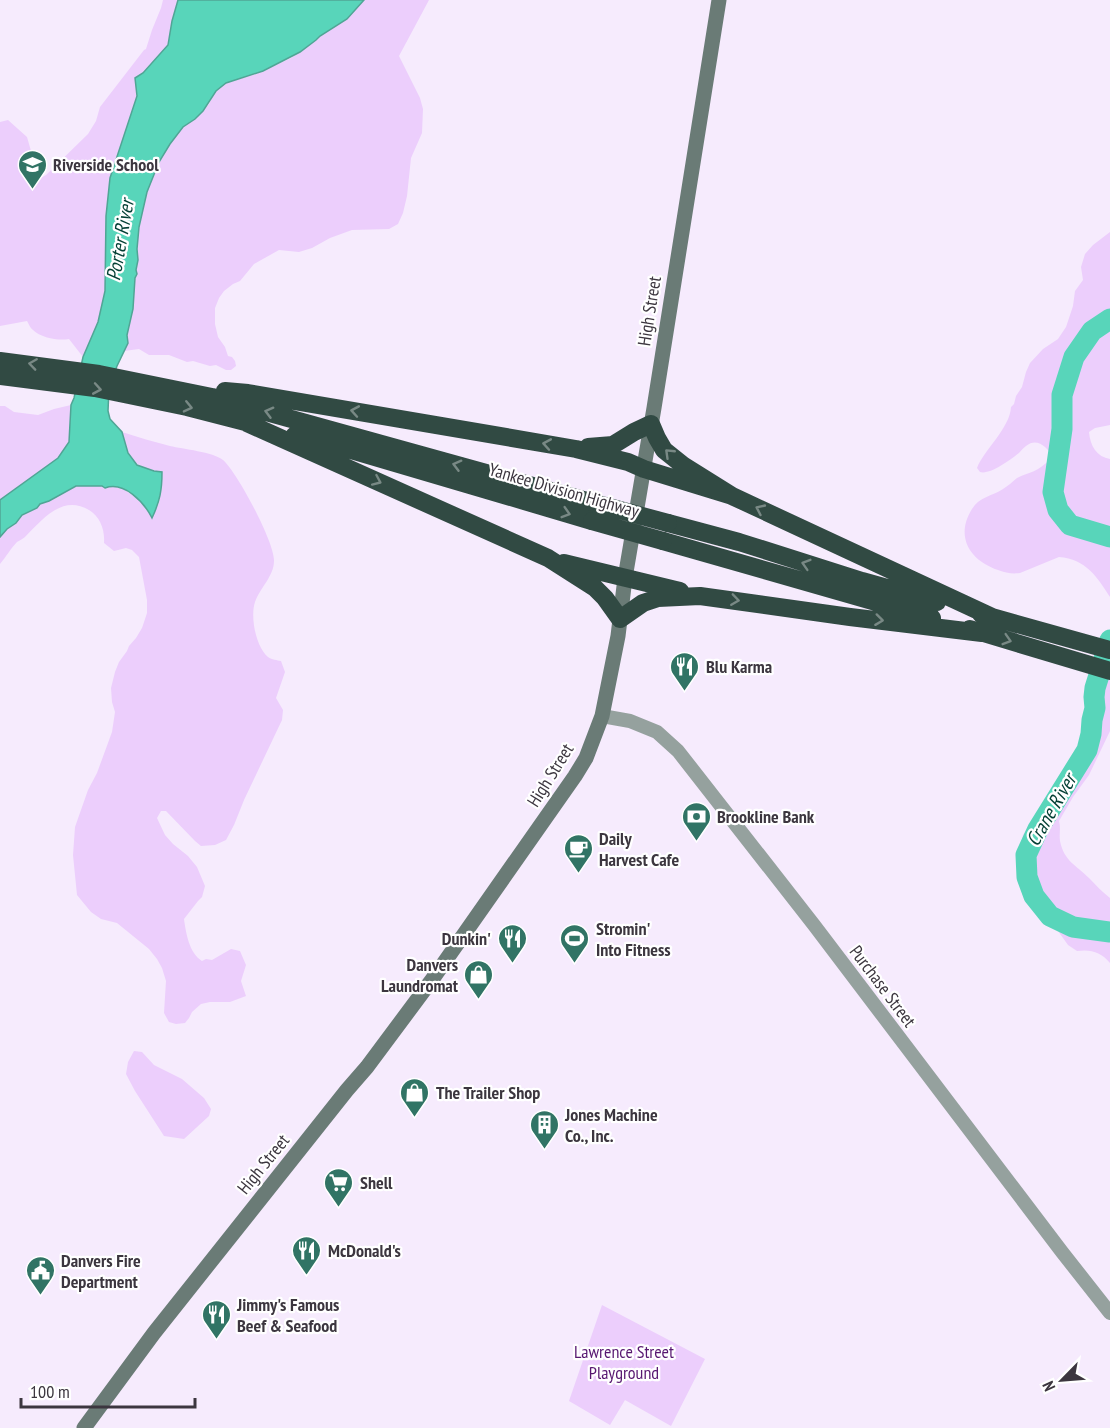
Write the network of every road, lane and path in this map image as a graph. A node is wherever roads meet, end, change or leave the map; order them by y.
1 (719, 0) edge
2 (0, 361) edge
3 (0, 376) edge
4 (64, 376) junction
5 (131, 387) junction
6 (169, 387) junction
7 (247, 423) junction
8 (651, 424) junction
9 (576, 449) junction
10 (644, 469) junction
11 (732, 496) junction
12 (548, 558) junction
13 (626, 578) junction
14 (859, 588) junction
15 (700, 596) junction
16 (913, 604) junction
17 (620, 619) junction
18 (1110, 650) edge
19 (1110, 671) edge
20 (602, 716) junction
21 (1110, 1313) edge
22 (84, 1428) edge

1 - 8 main road, High Street
4 -> 2 highway, Yankee Division Highway
3 - 4 highway, Yankee Division Highway
4 - 5 highway, Yankee Division Highway
5 - 6 highway, Yankee Division Highway
5 -> 7 highway, Yankee Division Highway
9 -> 6 highway
14 -> 6 highway, Yankee Division Highway, bridge
7 -> 12 highway
7 -> 14 highway, Yankee Division Highway, bridge
8 - 9 highway
8 - 10 main road, High Street
11 -> 8 highway
9 - 10 highway
10 - 11 highway
10 - 13 main road, High Street
16 -> 11 highway
12 - 13 highway
12 - 17 highway
13 - 15 highway
13 - 17 main road, High Street
14 - 16 highway, Yankee Division Highway
15 -> 16 highway
15 - 17 highway
16 - 18 highway, Yankee Division Highway
16 -> 19 highway, Yankee Division Highway
17 - 20 main road, High Street
20 - 21 street, Purchase Street
20 - 22 main road, High Street

